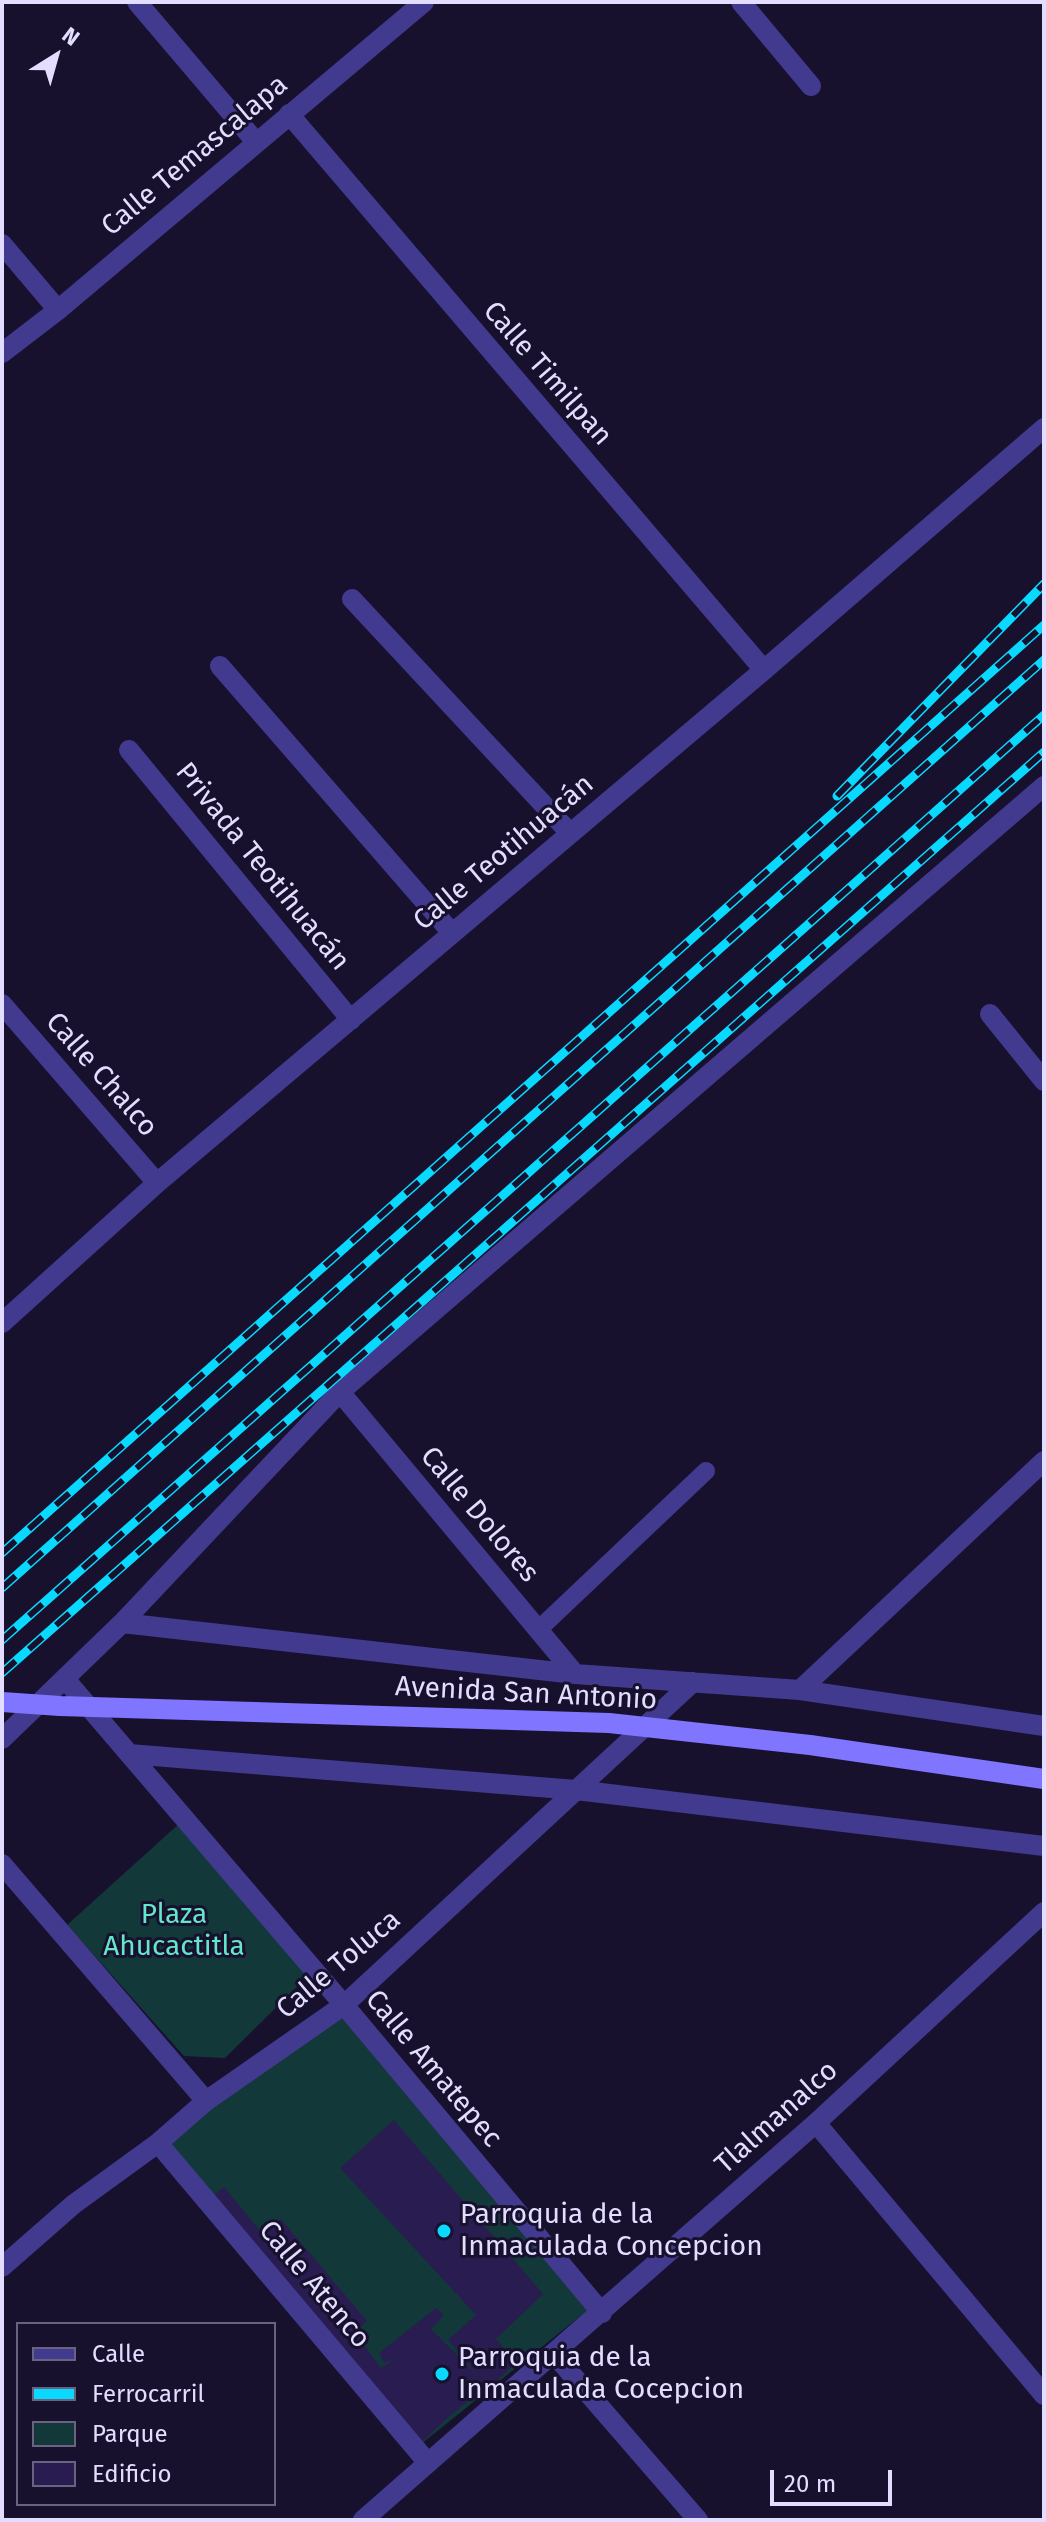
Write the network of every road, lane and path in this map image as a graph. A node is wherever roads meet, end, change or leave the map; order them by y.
1 (137, 2) edge
2 (424, 2) edge
3 (741, 2) edge
4 (811, 86) dead end
5 (289, 114) junction
6 (256, 142) junction
7 (2, 244) edge
8 (58, 310) junction
9 (2, 353) edge
10 (1044, 428) edge
11 (352, 599) dead end
12 (220, 666) dead end
13 (764, 670) junction
14 (129, 750) dead end
15 (1044, 786) edge
16 (570, 833) junction
17 (452, 933) junction
18 (2, 1004) edge
19 (990, 1014) dead end
20 (351, 1020) junction
21 (1044, 1081) edge
22 (157, 1183) junction
23 (2, 1323) edge
24 (340, 1392) junction
25 (1044, 1461) edge
26 (706, 1471) dead end
27 (122, 1623) junction
28 (538, 1630) junction
29 (575, 1674) junction
30 (65, 1679) junction
31 (693, 1682) junction
32 (800, 1690) junction
33 (2, 1702) edge
34 (1044, 1726) edge
35 (2, 1739) edge
36 (129, 1754) junction
37 (1044, 1779) edge
38 (576, 1790) junction
39 (1044, 1846) edge
40 (2, 1864) edge
41 (1044, 1912) edge
42 (344, 2005) junction
43 (206, 2101) junction
44 (816, 2123) junction
45 (158, 2143) junction
46 (2, 2267) edge
47 (602, 2313) junction
48 (554, 2354) junction
49 (1044, 2395) edge
50 (428, 2463) junction
51 (363, 2520) edge
52 (698, 2520) edge

1 - 6 street
2 - 5 street, Calle Temascalapa
3 - 4 street
5 - 6 street, Calle Temascalapa
5 - 13 street, Calle Timilpan
6 - 8 street, Calle Temascalapa
7 - 8 street
8 - 9 street, Calle Temascalapa
10 - 13 street, Calle Teotihuacán
11 - 16 street
12 - 17 street
13 - 16 street, Calle Teotihuacán
14 - 20 street, Privada Teotihuacán
15 - 24 street
16 - 17 street, Calle Teotihuacán
17 - 20 street, Calle Teotihuacán
18 - 22 street, Calle Chalco
19 - 21 street
20 - 22 street, Calle Teotihuacán
22 - 23 street, Calle Teotihuacán
24 - 27 street
24 - 28 street, Calle Dolores
25 - 32 street
26 - 28 lane
27 - 29 street, Avenida San Antonio
27 - 30 street
28 - 29 street, Calle Dolores
29 - 31 street, Avenida San Antonio
30 - 35 street
30 - 36 street, Calle Amatepec
31 - 32 street, Avenida San Antonio
31 - 38 street, Calle Toluca
32 - 34 street, Avenida San Antonio
33 - 37 main road, Avenida San Antonio, bridge
36 - 38 street
36 - 42 street, Calle Amatepec
38 - 39 street
38 - 42 street, Calle Toluca
40 - 43 street
41 - 44 street, Tlalmanalco
42 - 43 street, Calle Toluca
42 - 47 street, Calle Amatepec
43 - 45 street, Calle Toluca
44 - 47 street, Tlalmanalco
44 - 49 street
45 - 46 street, Calle Toluca
45 - 50 street, Calle Atenco
47 - 48 street, Tlalmanalco
48 - 50 street, Tlalmanalco
48 - 52 street
50 - 51 street, Tlalmanalco

